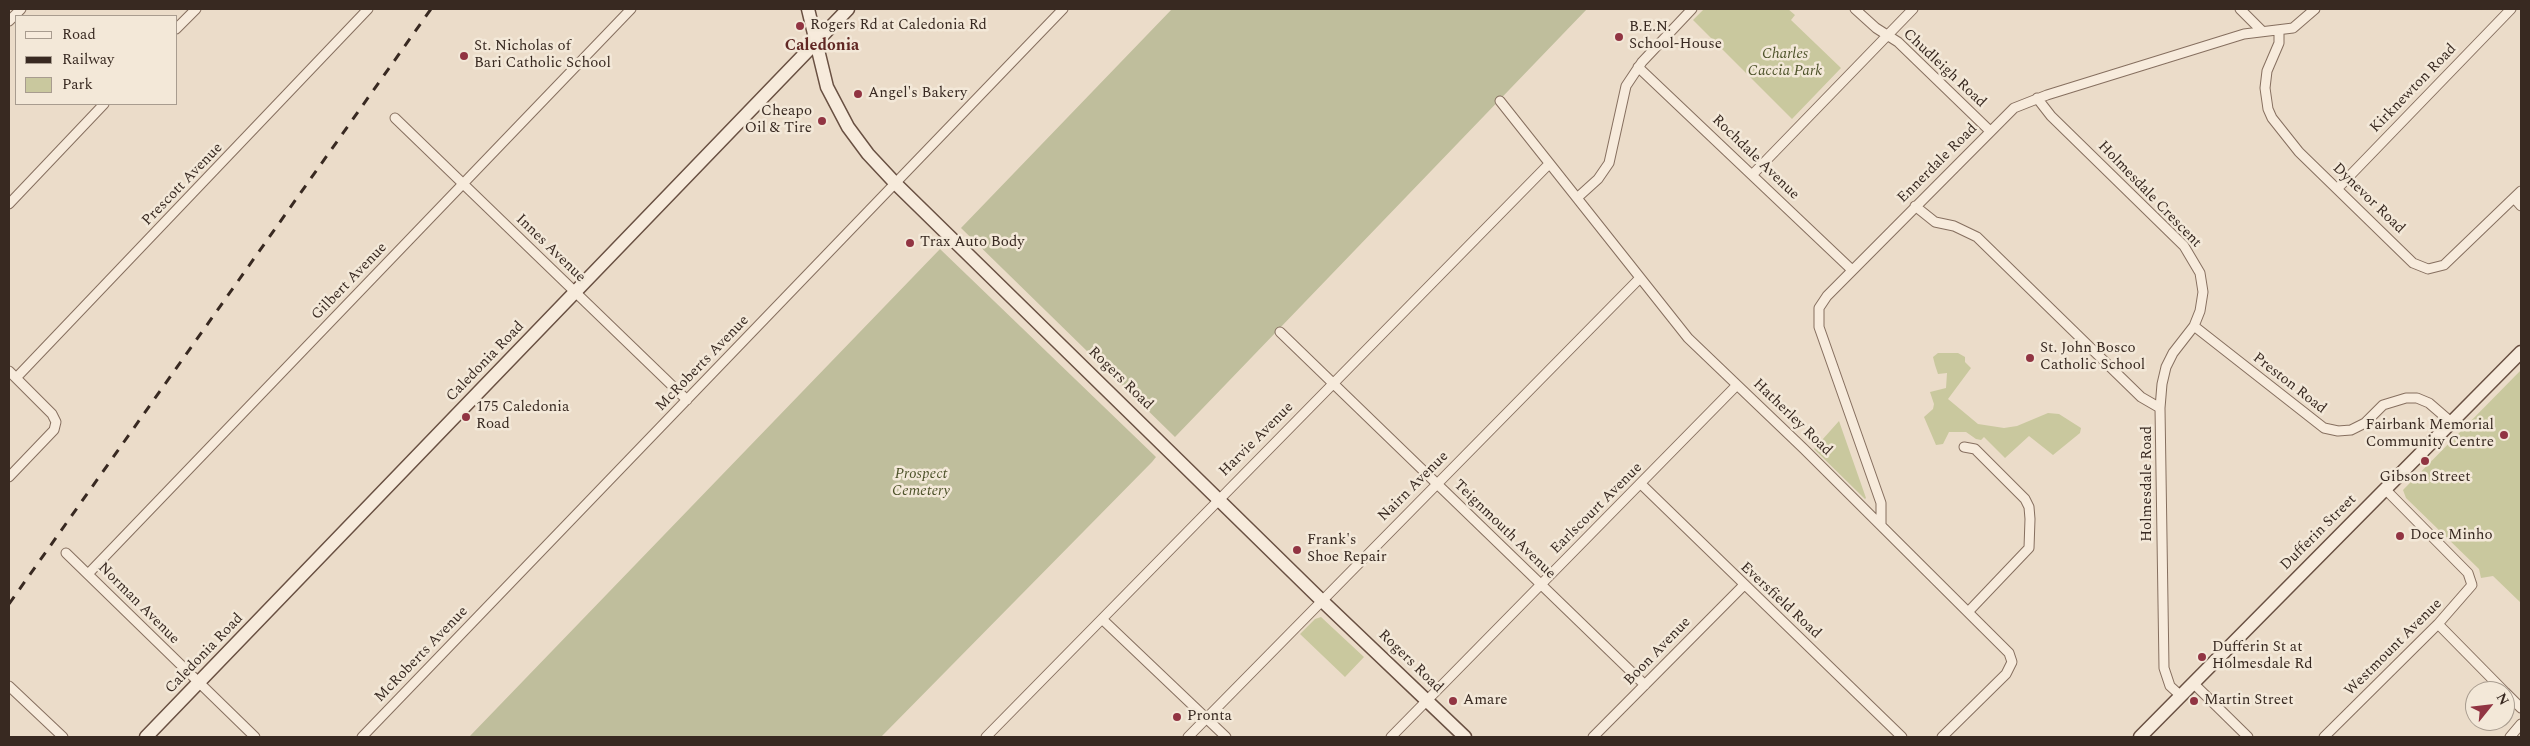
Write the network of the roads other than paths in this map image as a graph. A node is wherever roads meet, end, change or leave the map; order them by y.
1 (21, 9) edge
2 (196, 9) edge
3 (368, 9) edge
4 (631, 9) edge
5 (808, 9) edge
6 (848, 9) edge
7 (1063, 9) edge
8 (1692, 9) edge
9 (1855, 9) edge
10 (1913, 9) edge
11 (2240, 9) edge
12 (2315, 9) edge
13 (2511, 9) edge
14 (9, 21) edge
15 (178, 27) edge
16 (2262, 30) junction
17 (2279, 31) junction
18 (1887, 36) junction
19 (815, 42) junction
20 (1638, 68) junction
21 (2037, 98) junction
22 (1500, 102) dead end
23 (103, 105) edge
24 (395, 118) dead end
25 (1990, 131) junction
26 (1549, 164) junction
27 (1752, 175) junction
28 (896, 184) junction
29 (463, 185) junction
30 (2337, 189) junction
31 (2521, 191) edge
32 (1577, 198) junction
33 (2514, 198) junction
34 (9, 204) edge
35 (1915, 206) junction
36 (2521, 206) edge
37 (1852, 270) junction
38 (1640, 278) junction
39 (576, 293) junction
40 (2194, 326) junction
41 (1280, 332) dead end
42 (2521, 352) edge
43 (9, 371) edge
44 (16, 378) junction
45 (1333, 383) junction
46 (1737, 385) junction
47 (687, 400) junction
48 (2160, 408) junction
49 (2451, 422) junction
50 (1964, 447) dead end
51 (9, 477) edge
52 (1436, 484) junction
53 (1641, 484) junction
54 (2385, 490) junction
55 (1219, 499) junction
56 (1881, 525) junction
57 (66, 553) dead end
58 (88, 574) junction
59 (1541, 585) junction
60 (1743, 586) junction
61 (1321, 600) junction
62 (1969, 610) junction
63 (1102, 619) junction
64 (2438, 624) junction
65 (2495, 681) edge
66 (2193, 683) junction
67 (199, 684) junction
68 (1645, 685) junction
69 (9, 686) edge
70 (2180, 696) junction
71 (1427, 701) junction
72 (1206, 719) junction
73 (2521, 724) edge
74 (63, 737) edge
75 (146, 737) edge
76 (255, 737) edge
77 (362, 737) edge
78 (986, 737) edge
79 (1188, 737) edge
80 (1226, 737) edge
81 (1391, 737) edge
82 (1465, 737) edge
83 (1593, 737) edge
84 (1902, 737) edge
85 (1942, 737) edge
86 (2140, 737) edge
87 (2248, 737) edge
88 (2324, 737) edge
89 (2510, 737) edge

1 - 14 street
2 - 15 street
3 - 44 street, Prescott Avenue
4 - 29 street, Gilbert Avenue
5 - 19 street, Rogers Road
6 - 19 street, Caledonia Road
7 - 28 street, McRoberts Avenue
8 - 20 street
9 - 18 street, Chudleigh Road
10 - 18 street
11 - 16 street
12 - 17 street, Ennerdale Road
13 - 30 street, Kirknewton Road
16 - 17 street, Ennerdale Road
16 - 21 street, Ennerdale Road
17 - 30 street, Dynevor Road
18 - 25 street, Chudleigh Road
18 - 27 street
19 - 28 street, Rogers Road
19 - 39 street, Caledonia Road
20 - 27 street, Rochdale Avenue
20 - 32 street
21 - 25 street, Ennerdale Road
21 - 40 street, Holmesdale Crescent
22 - 26 street, Hatherley Road
23 - 34 street
24 - 29 street, Innes Avenue
25 - 35 street, Ennerdale Road
26 - 32 street, Hatherley Road
26 - 45 street, Harvie Avenue
27 - 37 street, Rochdale Avenue
28 - 47 street, McRoberts Avenue
28 - 55 street, Rogers Road
29 - 39 street, Innes Avenue
29 - 58 street, Gilbert Avenue
30 - 33 street, Dynevor Road
31 - 33 street, Dynevor Road
32 - 38 street, Hatherley Road
33 - 36 street
35 - 37 street, Ennerdale Road
35 - 48 street, Holmesdale Road
37 - 56 street, Ennerdale Road
38 - 46 street, Hatherley Road
38 - 52 street, Nairn Avenue
39 - 47 street, Innes Avenue
39 - 67 street, Caledonia Road
40 - 48 street, Holmesdale Crescent
40 - 49 street, Preston Road
41 - 45 street, Teignmouth Avenue
42 - 49 street, Dufferin Street
43 - 44 street
44 - 51 street
45 - 52 street, Teignmouth Avenue
45 - 55 street, Harvie Avenue
46 - 53 street, Earlscourt Avenue
46 - 56 street, Hatherley Road
47 - 77 street, McRoberts Avenue
48 - 70 street, Holmesdale Road
49 - 54 street, Dufferin Street
50 - 62 street
52 - 59 street, Teignmouth Avenue
52 - 61 street, Nairn Avenue
53 - 59 street, Earlscourt Avenue
53 - 60 street, Eversfield Road
54 - 64 street, Westmount Avenue
54 - 66 street, Dufferin Street
55 - 61 street, Rogers Road
55 - 63 street, Harvie Avenue
56 - 62 street, Hatherley Road
57 - 58 street, Norman Avenue
58 - 67 street, Norman Avenue
59 - 68 street, Teignmouth Avenue
59 - 71 street, Earlscourt Avenue
60 - 68 street, Boon Avenue
60 - 84 street, Eversfield Road
61 - 71 street, Rogers Road
61 - 72 street, Nairn Avenue
62 - 85 street, Hatherley Road
63 - 72 street
63 - 78 street, Harvie Avenue
64 - 65 street
64 - 88 street, Westmount Avenue
66 - 70 street, Dufferin Street
66 - 87 street
67 - 75 street, Caledonia Road
67 - 76 street, Norman Avenue
68 - 83 street, Boon Avenue
69 - 74 street
70 - 86 street, Dufferin Street
71 - 81 street, Earlscourt Avenue
71 - 82 street, Rogers Road
72 - 79 street, Nairn Avenue
72 - 80 street
73 - 89 street

